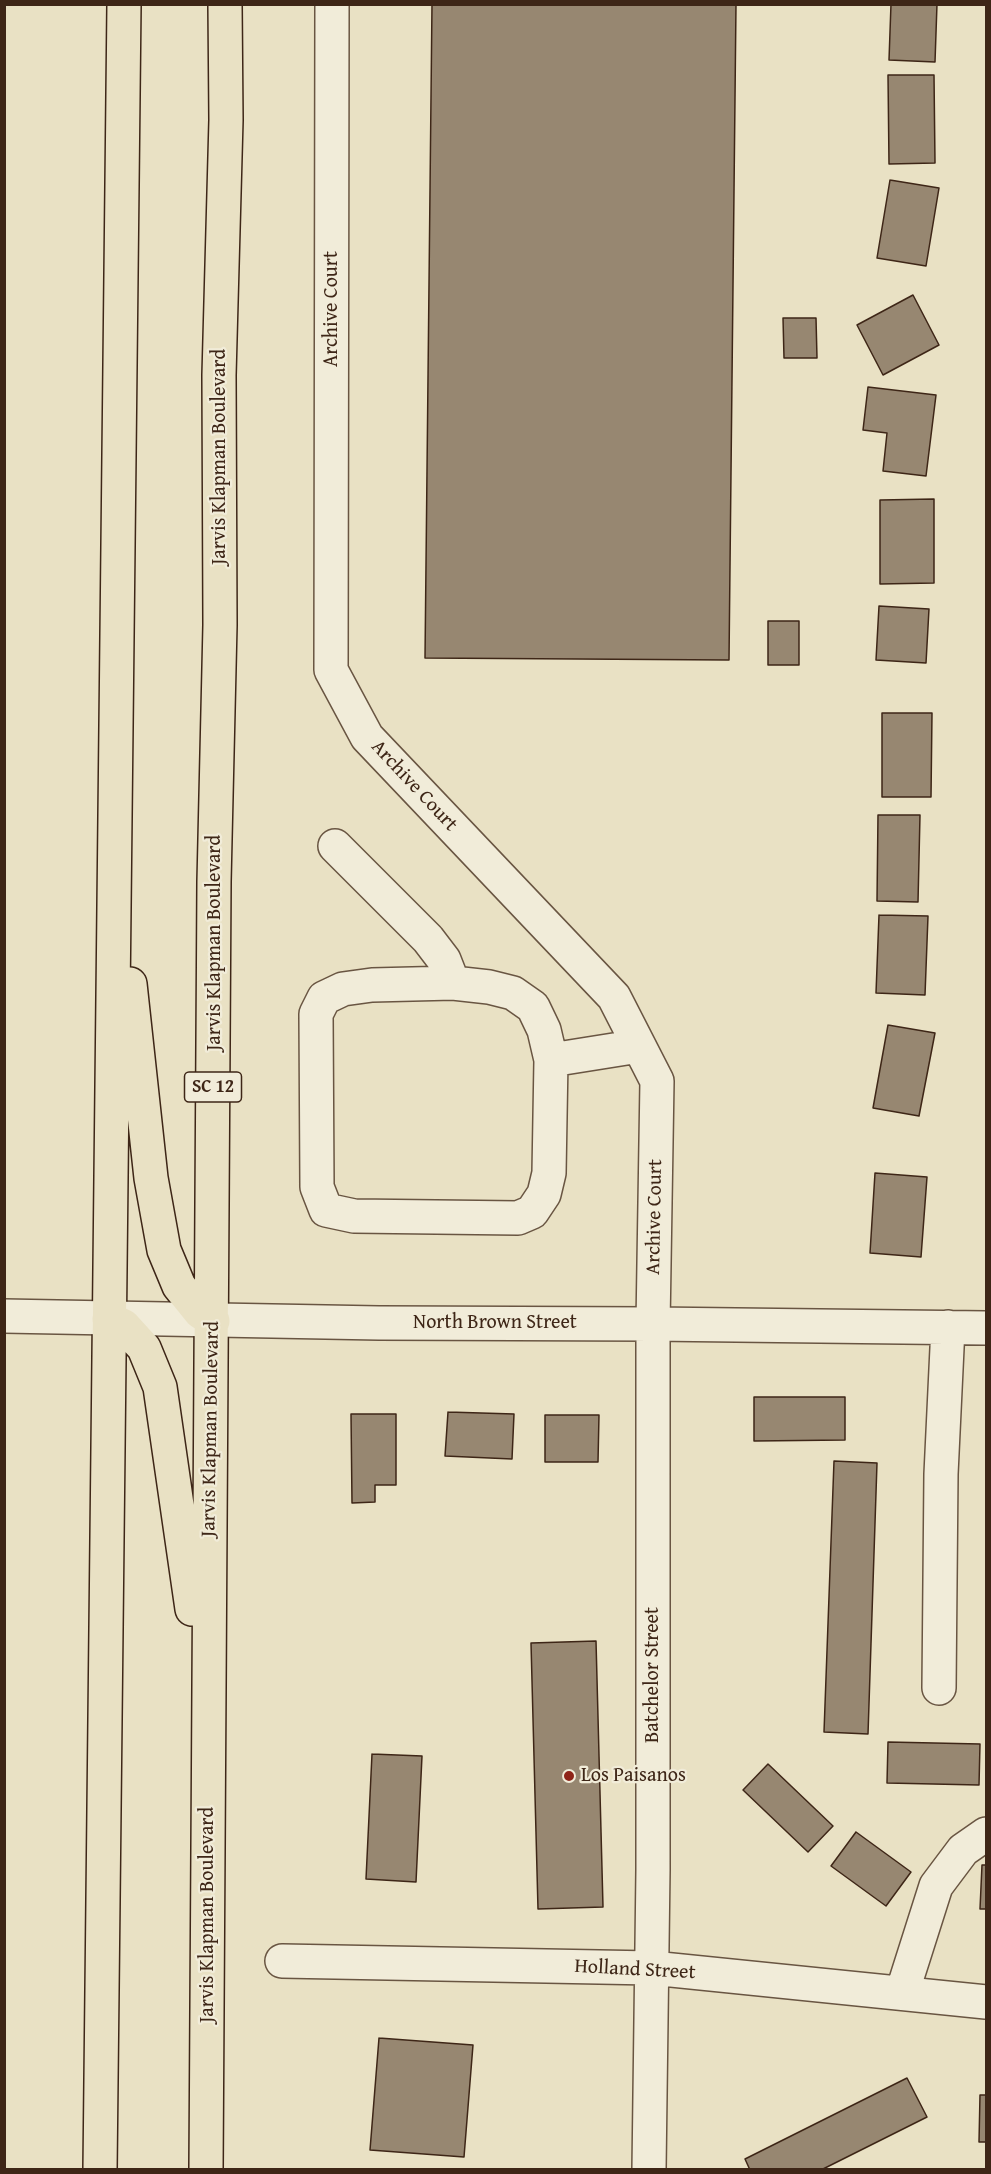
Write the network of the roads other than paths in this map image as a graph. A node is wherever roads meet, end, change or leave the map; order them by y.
1 (124, 4) edge
2 (225, 4) edge
3 (332, 4) edge
4 (114, 827) junction
5 (335, 846) dead end
6 (453, 983) junction
7 (639, 1046) junction
8 (551, 1059) junction
9 (4, 1316) edge
10 (109, 1319) junction
11 (213, 1321) junction
12 (653, 1324) junction
13 (948, 1327) junction
14 (987, 1328) edge
15 (939, 1688) dead end
16 (208, 1736) junction
17 (987, 1834) edge
18 (282, 1961) dead end
19 (652, 1968) junction
20 (902, 1993) junction
21 (987, 2002) edge
22 (100, 2169) edge
23 (206, 2169) edge
24 (649, 2169) edge

1 - 4 highway
2 - 11 highway, Jarvis Klapman Boulevard / SC 12
3 - 7 street, Archive Court
4 - 10 highway
4 - 11 highway
5 - 6 street
6 - 8 street
6 - 8 street
7 - 8 street
7 - 12 street, Archive Court
9 - 10 street, North Brown Street
10 - 11 street, North Brown Street
10 - 16 highway
10 - 22 highway
11 - 12 street, North Brown Street
11 - 16 highway, Jarvis Klapman Boulevard / SC 12
12 - 13 street, North Brown Street
12 - 19 street, Batchelor Street
13 - 14 street, North Brown Street
13 - 15 street
16 - 23 highway, Jarvis Klapman Boulevard / SC 12
17 - 20 street
18 - 19 street, Holland Street
19 - 20 street, Holland Street
19 - 24 street, Batchelor Street
20 - 21 street, Holland Street

